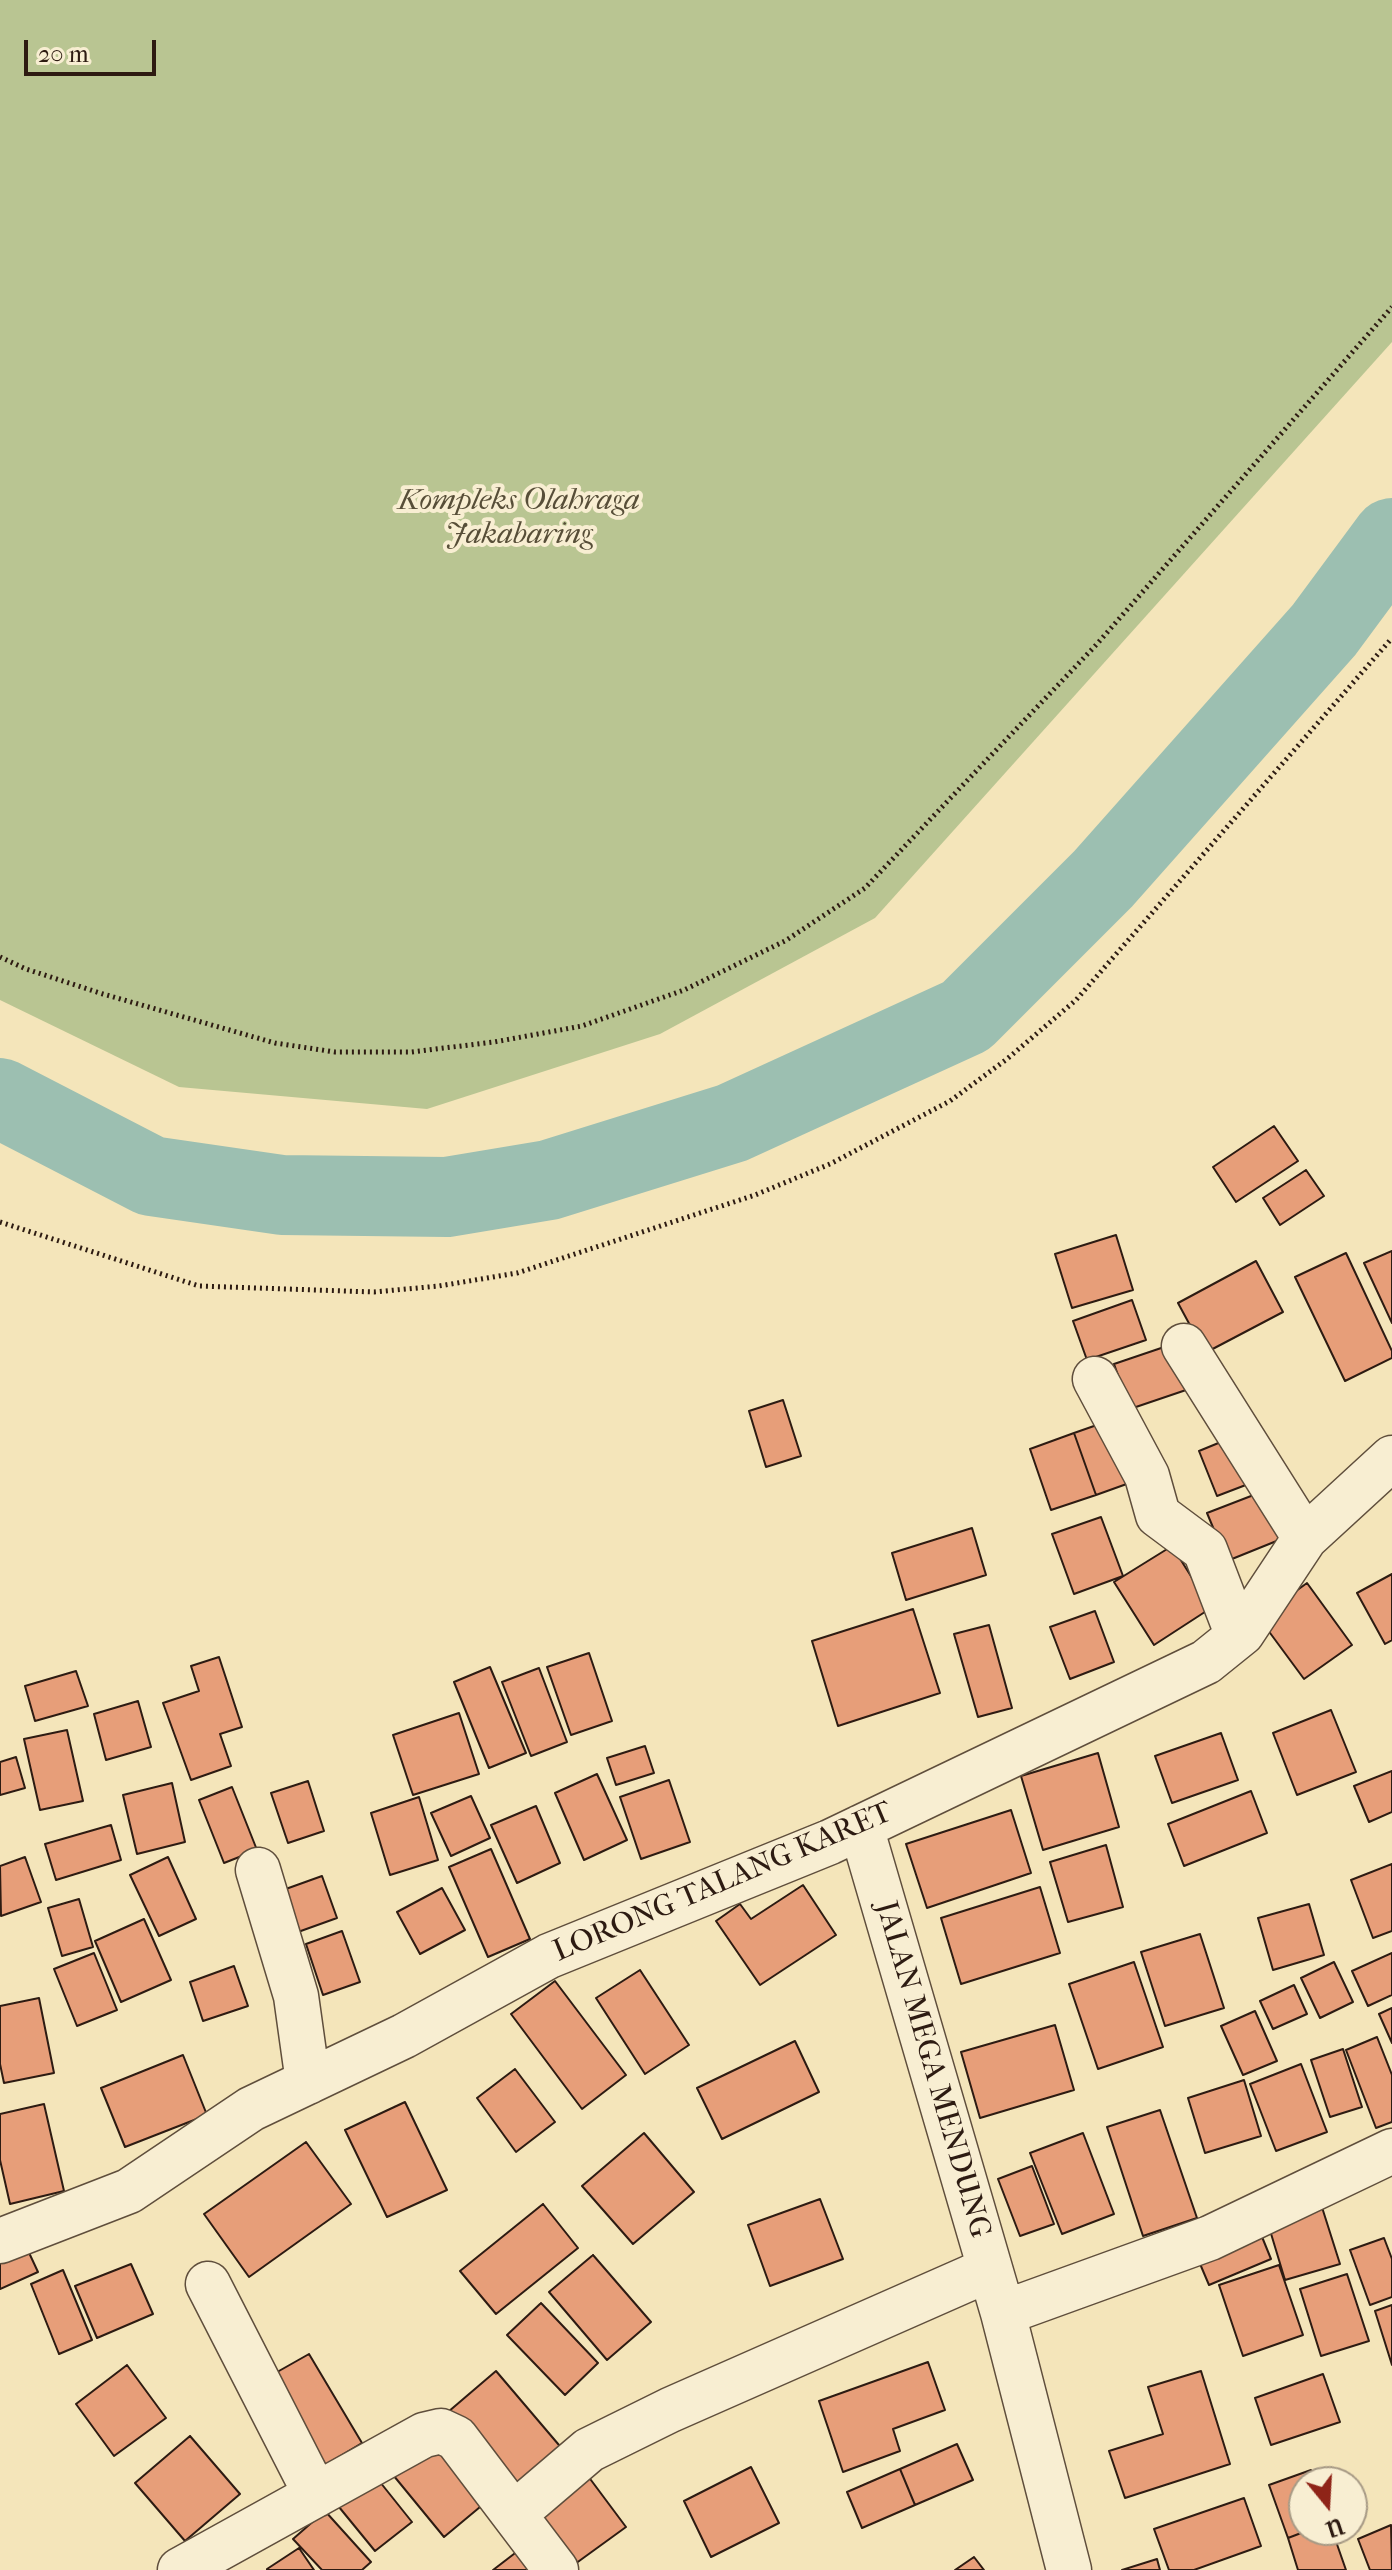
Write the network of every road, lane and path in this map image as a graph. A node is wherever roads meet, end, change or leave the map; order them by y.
1 (1392, 307) edge
2 (1392, 638) edge
3 (0, 957) edge
4 (0, 1222) edge
5 (1184, 1346) dead end
6 (1095, 1379) dead end
7 (1392, 1458) edge
8 (1305, 1538) junction
9 (1238, 1636) junction
10 (861, 1827) junction
11 (258, 1870) dead end
12 (308, 2082) junction
13 (1392, 2151) edge
14 (0, 2241) edge
15 (990, 2269) junction
16 (208, 2284) dead end
17 (1003, 2313) junction
18 (316, 2495) junction
19 (514, 2514) junction
20 (180, 2570) edge
21 (556, 2570) edge
22 (1069, 2570) edge

1 - 3 path
2 - 4 path
5 - 8 street
6 - 9 street
7 - 8 street, LORONG TALANG KARET
8 - 9 street, LORONG TALANG KARET
9 - 10 street, LORONG TALANG KARET
10 - 12 street, LORONG TALANG KARET
10 - 15 street, JALAN MEGA MENDUNG
11 - 12 street
12 - 14 street, LORONG TALANG KARET
13 - 17 street
15 - 17 street, JALAN MEGA MENDUNG
15 - 19 street
16 - 18 street
17 - 22 street, JALAN MEGA MENDUNG
18 - 19 street
18 - 20 street
19 - 21 street

